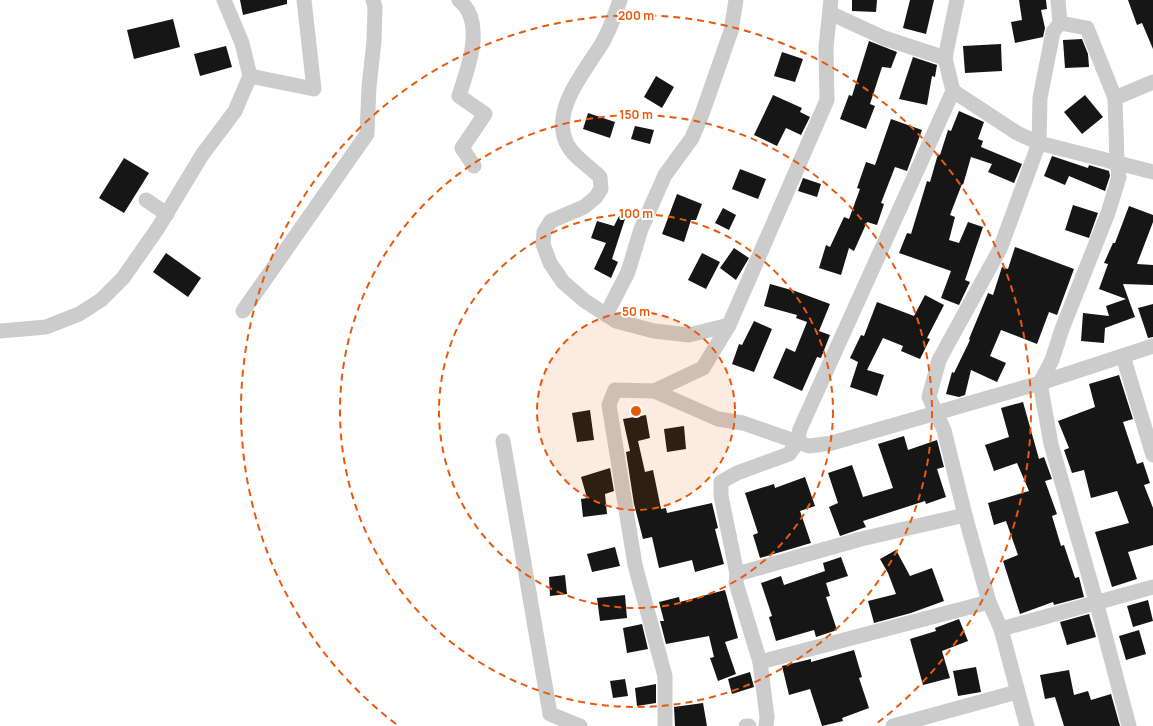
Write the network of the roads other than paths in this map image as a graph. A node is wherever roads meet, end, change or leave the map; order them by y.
1 (224, 0) edge
2 (304, 0) edge
3 (373, 0) edge
4 (459, 0) edge
5 (620, 0) edge
6 (736, 0) edge
7 (957, 0) edge
8 (1058, 0) edge
9 (830, 6) edge
10 (1060, 23) junction
11 (945, 58) junction
12 (250, 76) junction
13 (1153, 82) edge
14 (953, 92) junction
15 (1115, 98) junction
16 (1039, 143) junction
17 (1117, 162) junction
18 (474, 166) dead end
19 (1153, 172) edge
20 (146, 200) dead end
21 (167, 214) junction
22 (243, 311) dead end
23 (606, 315) junction
24 (729, 325) junction
25 (0, 331) edge
26 (1153, 346) edge
27 (1123, 356) junction
28 (1040, 383) junction
29 (654, 391) junction
30 (936, 412) junction
31 (503, 441) dead end
32 (797, 443) junction
33 (1153, 455) edge
34 (965, 515) junction
35 (738, 574) junction
36 (1153, 587) edge
37 (989, 602) junction
38 (1096, 602) junction
39 (1001, 629) junction
40 (760, 662) junction
41 (1017, 692) junction
42 (580, 726) edge
43 (665, 726) edge
44 (746, 726) edge
45 (749, 726) edge
46 (766, 726) edge
47 (893, 726) edge
48 (1027, 726) edge
49 (1129, 726) edge

1 - 12 street
2 - 12 street
3 - 22 street
4 - 18 street
5 - 23 street
6 - 23 street
7 - 11 street
8 - 10 street
9 - 11 street
9 - 24 street
10 - 15 street
10 - 16 street
11 - 14 street
12 - 21 street
13 - 15 street
14 - 16 street
14 - 32 street
15 - 17 street
16 - 17 street
16 - 30 street
17 - 19 street
17 - 28 street
20 - 21 street
21 - 25 street
23 - 24 street
24 - 29 street
26 - 27 street
27 - 28 street
27 - 33 street
28 - 30 street
28 - 38 street
29 - 32 street
29 - 43 street
30 - 32 street
30 - 34 street
31 - 42 street
32 - 35 street
34 - 35 street
34 - 37 street
35 - 40 street
36 - 38 street
37 - 39 street
37 - 40 street
38 - 39 street
38 - 49 street
39 - 41 street
40 - 46 street
41 - 47 street
41 - 48 street
44 - 45 street

